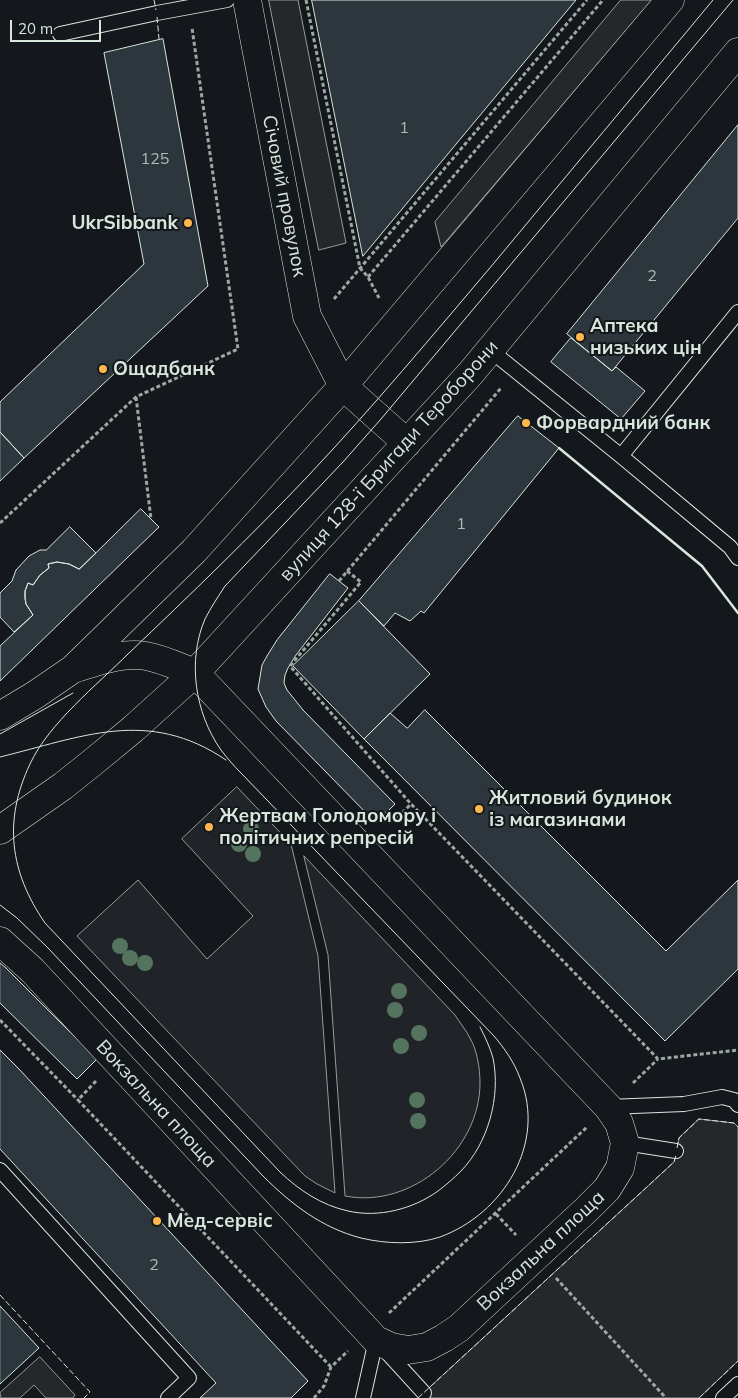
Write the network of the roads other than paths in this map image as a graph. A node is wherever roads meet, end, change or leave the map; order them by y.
1 (227, 0) edge
2 (246, 0) edge
3 (670, 0) edge
4 (60, 34) dead end
5 (738, 52) edge
6 (738, 312) edge
7 (490, 350) junction
8 (343, 386) junction
9 (407, 443) junction
10 (621, 456) junction
11 (735, 550) edge
12 (73, 669) junction
13 (195, 673) junction
14 (0, 716) edge
15 (0, 830) edge
16 (0, 941) edge
17 (738, 1104) edge
18 (608, 1107) junction
19 (625, 1143) junction
20 (676, 1151) dead end
21 (0, 1170) edge
22 (372, 1336) junction
23 (738, 1384) edge
24 (424, 1393) dead end
25 (168, 1398) edge
26 (363, 1398) edge
27 (723, 1398) edge

1 - 4 lane
2 - 8 main road, Січовий провулок
3 - 8 main road
5 - 7 main road, вулиця 128-ї Бригади Тероборони
6 - 10 lane
7 - 9 main road, вулиця 128-ї Бригади Тероборони
7 - 10 lane
8 - 9 main road
8 - 12 main road
9 - 13 main road, вулиця 128-ї Бригади Тероборони
10 - 11 lane
12 - 13 main road
12 - 14 main road
13 - 15 main road, вулиця 128-ї Бригади Тероборони
13 - 18 main road
16 - 22 main road, Вокзальна площа
17 - 18 lane
18 - 19 main road
19 - 20 lane
19 - 22 main road, Вокзальна площа
21 - 25 lane
22 - 24 lane
22 - 26 lane
23 - 27 lane

